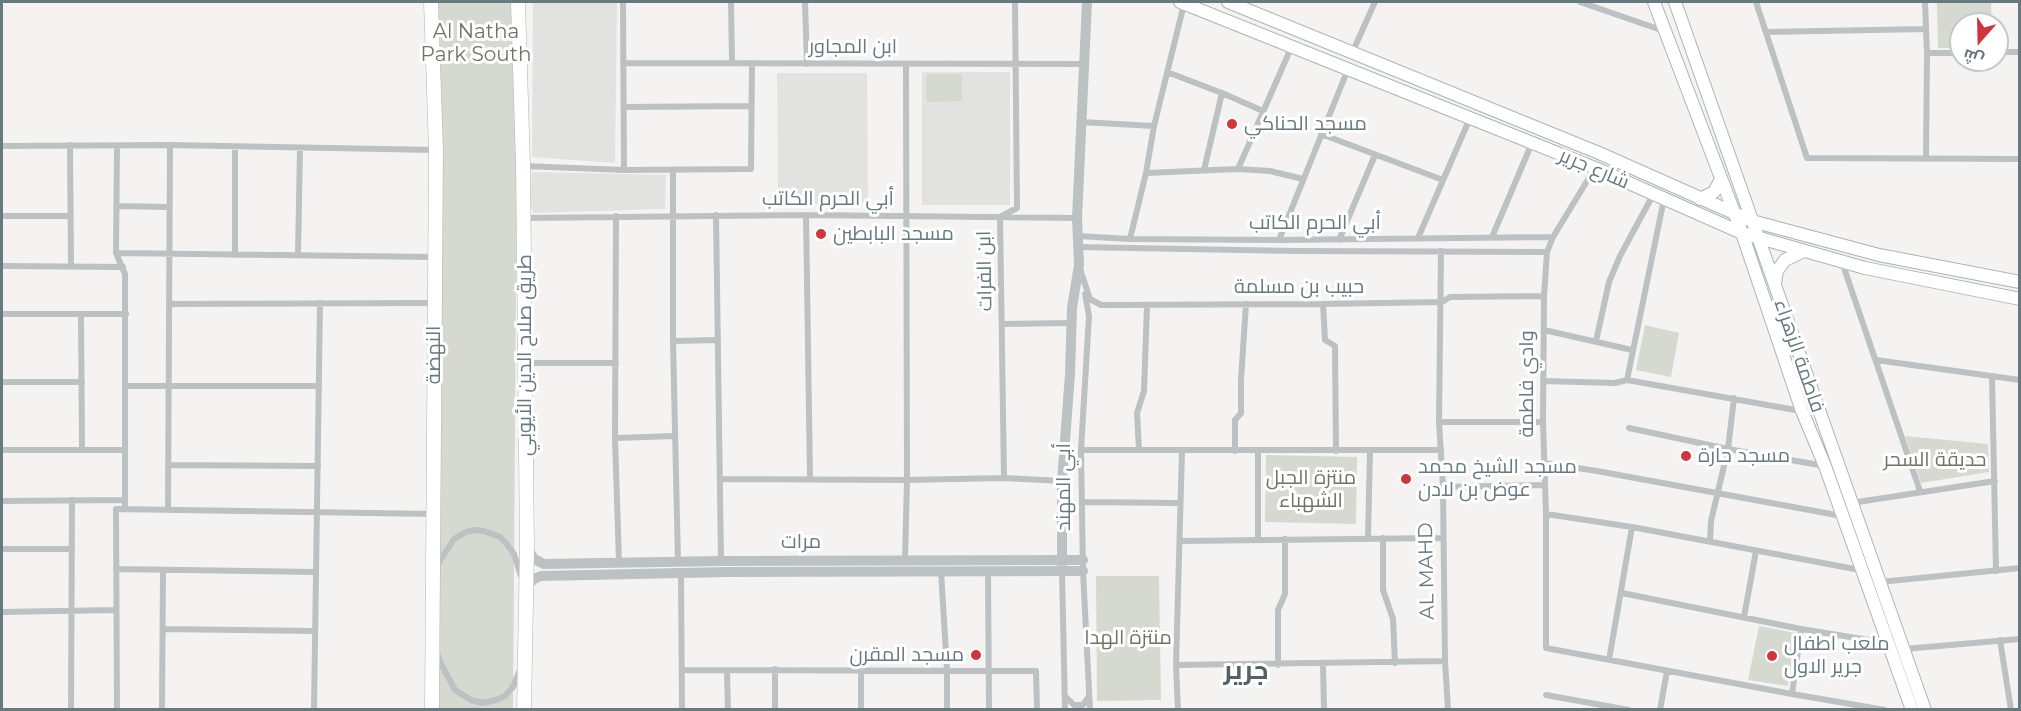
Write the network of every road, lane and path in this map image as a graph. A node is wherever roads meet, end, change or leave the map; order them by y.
1 (431, 2) edge
2 (518, 2) edge
3 (623, 2) edge
4 (731, 2) edge
5 (805, 2) edge
6 (1015, 2) edge
7 (1087, 2) edge
8 (1227, 2) edge
9 (1375, 2) edge
10 (1581, 2) edge
11 (1654, 2) edge
12 (1675, 2) edge
13 (1756, 2) edge
14 (1925, 2) edge
15 (1182, 3) edge
16 (1683, 24) junction
17 (1926, 29) junction
18 (1664, 31) junction
19 (1766, 32) junction
20 (1291, 48) junction
21 (1353, 51) junction
22 (1927, 53) junction
23 (1949, 53) edge
24 (732, 62) junction
25 (623, 63) junction
26 (752, 63) junction
27 (807, 64) junction
28 (906, 64) junction
29 (1016, 64) junction
30 (1083, 64) junction
31 (1698, 65) junction
32 (1348, 68) junction
33 (1679, 70) junction
34 (1167, 72) junction
35 (1222, 93) junction
36 (751, 106) junction
37 (624, 107) junction
38 (1263, 111) junction
39 (1470, 117) junction
40 (1081, 122) junction
41 (1154, 126) junction
42 (1321, 134) junction
43 (1532, 142) junction
44 (70, 145) junction
45 (170, 145) junction
46 (2, 146) edge
47 (117, 146) junction
48 (235, 147) junction
49 (300, 148) junction
50 (436, 150) junction
51 (1375, 155) junction
52 (1926, 159) junction
53 (2019, 159) edge
54 (524, 166) junction
55 (1595, 168) junction
56 (1238, 169) junction
57 (624, 170) junction
58 (673, 170) junction
59 (1204, 170) junction
60 (1146, 173) junction
61 (1303, 179) junction
62 (1721, 179) junction
63 (1443, 180) junction
64 (1659, 197) junction
65 (1700, 199) junction
66 (1746, 202) junction
67 (116, 206) junction
68 (169, 207) junction
69 (1730, 210) junction
70 (716, 215) junction
71 (806, 215) junction
72 (906, 215) junction
73 (2, 216) edge
74 (71, 216) junction
75 (616, 216) junction
76 (672, 217) junction
77 (1000, 217) junction
78 (524, 218) junction
79 (1077, 218) junction
80 (1752, 221) junction
81 (1716, 222) junction
82 (1776, 228) junction
83 (1742, 233) junction
84 (1492, 237) junction
85 (1553, 237) junction
86 (1418, 238) junction
87 (1130, 239) junction
88 (1279, 240) junction
89 (1339, 240) junction
90 (1077, 241) junction
91 (1763, 243) junction
92 (1441, 251) junction
93 (1804, 251) junction
94 (1547, 252) junction
95 (116, 253) junction
96 (1749, 253) junction
97 (170, 254) junction
98 (235, 255) junction
99 (297, 256) junction
100 (434, 257) junction
101 (1842, 262) junction
102 (1079, 265) junction
103 (71, 266) junction
104 (2, 267) edge
105 (123, 267) junction
106 (2019, 282) edge
107 (1775, 285) junction
108 (1544, 296) junction
109 (2019, 299) edge
110 (1442, 302) junction
111 (320, 303) junction
112 (434, 303) junction
113 (170, 304) junction
114 (1246, 304) junction
115 (1323, 304) junction
116 (1147, 306) junction
117 (2, 314) edge
118 (81, 314) junction
119 (126, 314) junction
120 (1071, 323) junction
121 (1002, 324) junction
122 (1544, 330) junction
123 (718, 340) junction
124 (673, 341) junction
125 (1596, 341) junction
126 (1632, 350) junction
127 (1876, 360) junction
128 (525, 363) junction
129 (616, 363) junction
130 (1992, 376) junction
131 (1627, 380) junction
132 (2019, 380) edge
133 (1544, 381) junction
134 (2, 382) edge
135 (82, 382) junction
136 (126, 386) junction
137 (169, 386) junction
138 (319, 386) junction
139 (1734, 398) junction
140 (1802, 411) junction
141 (1440, 422) junction
142 (1543, 422) junction
143 (1629, 428) dead end
144 (674, 436) junction
145 (615, 438) junction
146 (1728, 449) junction
147 (2, 450) edge
148 (82, 450) junction
149 (125, 450) junction
150 (1081, 450) junction
151 (1139, 450) junction
152 (1370, 450) junction
153 (1441, 450) junction
154 (1182, 451) junction
155 (1235, 451) junction
156 (1258, 451) junction
157 (1336, 451) junction
158 (1544, 464) junction
159 (168, 465) junction
160 (318, 466) junction
161 (1825, 466) junction
162 (810, 478) junction
163 (1004, 478) junction
164 (720, 479) junction
165 (906, 480) junction
166 (1062, 481) junction
167 (1995, 481) junction
168 (1545, 484) junction
169 (1443, 487) junction
170 (1920, 491) junction
171 (1717, 492) junction
172 (72, 500) junction
173 (125, 500) junction
174 (2, 501) edge
175 (1083, 502) junction
176 (1180, 503) junction
177 (1851, 503) junction
178 (125, 509) junction
179 (168, 510) junction
180 (317, 512) junction
181 (433, 514) junction
182 (1546, 514) junction
183 (1842, 516) junction
184 (1632, 527) junction
185 (1368, 537) junction
186 (1383, 538) junction
187 (1443, 538) junction
188 (1258, 539) junction
189 (1285, 539) junction
190 (1180, 541) junction
191 (1710, 541) junction
192 (526, 548) junction
193 (2, 549) edge
194 (72, 549) junction
195 (1756, 551) junction
196 (905, 560) junction
197 (721, 561) junction
198 (619, 562) junction
199 (678, 562) junction
200 (562, 564) junction
201 (1062, 565) junction
202 (1083, 565) junction
203 (1035, 566) junction
204 (2019, 568) edge
205 (116, 569) junction
206 (163, 570) junction
207 (987, 570) junction
208 (1860, 570) junction
209 (941, 571) junction
210 (1996, 571) junction
211 (316, 572) junction
212 (433, 573) junction
213 (681, 575) junction
214 (564, 576) junction
215 (1879, 582) junction
216 (525, 588) junction
217 (1622, 592) junction
218 (116, 610) junction
219 (71, 611) junction
220 (2, 612) edge
221 (1744, 617) junction
222 (163, 629) junction
223 (1801, 629) junction
224 (315, 631) junction
225 (432, 637) junction
226 (2019, 639) edge
227 (2000, 640) junction
228 (1887, 644) junction
229 (1904, 649) junction
230 (524, 660) junction
231 (1609, 660) junction
232 (1445, 662) junction
233 (1323, 663) junction
234 (1395, 663) junction
235 (1278, 664) junction
236 (1176, 665) junction
237 (776, 669) junction
238 (682, 670) junction
239 (727, 670) junction
240 (861, 670) junction
241 (947, 670) junction
242 (988, 670) junction
243 (1667, 671) junction
244 (1792, 694) junction
245 (1546, 695) dead end
246 (1089, 696) junction
247 (1066, 697) junction
248 (71, 710) edge
249 (117, 710) edge
250 (162, 710) edge
251 (314, 710) edge
252 (432, 710) edge
253 (524, 710) edge
254 (682, 710) edge
255 (728, 710) edge
256 (775, 710) edge
257 (861, 710) edge
258 (946, 710) edge
259 (989, 710) edge
260 (1036, 710) edge
261 (1065, 710) edge
262 (1090, 710) edge
263 (1178, 710) edge
264 (1324, 710) edge
265 (1448, 710) edge
266 (1629, 710) edge
267 (1660, 710) edge
268 (1885, 710) edge
269 (1912, 710) edge
270 (1925, 710) edge
271 (2011, 710) edge

1 - 50 main road, النهضة
2 - 54 main road, طريق صلاح الدين الأيوبي
3 - 25 street
4 - 24 street
5 - 27 street
6 - 29 street, ابن الفرات
7 - 30 street, أبي المهند
8 - 21 main road, شارع جرير
9 - 21 street
10 - 18 street
11 - 18 main road
12 - 16 main road, فاطمة الزهراء
13 - 19 street
14 - 17 street
15 - 20 main road, شارع جرير
15 - 34 street
16 - 18 main road
16 - 31 main road, فاطمة الزهراء
17 - 19 street
17 - 22 street
18 - 33 main road
19 - 52 street
20 - 32 main road, شارع جرير
20 - 38 street
21 - 65 main road, شارع جرير
22 - 23 street
22 - 52 street
24 - 25 street, ابن المجاور
24 - 26 street, ابن المجاور
25 - 37 street
26 - 27 street, ابن المجاور
26 - 36 street
27 - 28 street, ابن المجاور
28 - 29 street, ابن المجاور
28 - 72 street
29 - 30 street, ابن المجاور
29 - 77 street, ابن الفرات
30 - 40 street, أبي المهند
31 - 33 main road
31 - 66 main road, فاطمة الزهراء
32 - 39 main road, شارع جرير
32 - 42 street
33 - 62 main road
34 - 35 street
34 - 41 street
35 - 38 street
35 - 59 street
36 - 37 street
36 - 58 street
37 - 57 street
38 - 56 street
39 - 43 main road, شارع جرير
39 - 63 street
40 - 41 street
40 - 79 street, أبي المهند
41 - 60 street
42 - 51 street
42 - 61 street
43 - 55 main road, شارع جرير
43 - 84 street
44 - 46 street
44 - 47 street
44 - 74 street
45 - 47 street
45 - 48 street
45 - 68 street
47 - 67 street
48 - 49 street
48 - 98 street
49 - 50 street
49 - 99 street
50 - 100 main road, النهضة
51 - 63 street
51 - 89 street
52 - 53 street
54 - 57 street
54 - 78 main road, طريق صلاح الدين الأيوبي
55 - 64 main road, شارع جرير
55 - 85 street, وادي فاطمة
56 - 59 street
56 - 61 street
57 - 58 street
58 - 76 street
59 - 60 street
60 - 87 street
61 - 88 street
62 - 65 main road
62 - 69 main road
63 - 86 street
64 - 81 main road, شارع جرير
64 - 125 street
64 - 126 street
65 - 69 main road, شارع جرير
66 - 69 main road
66 - 80 main road, فاطمة الزهراء
67 - 68 street
67 - 95 street
68 - 97 street
69 - 80 main road, شارع جرير
69 - 81 main road
69 - 83 main road
70 - 71 street, أبي الحرم الكاتب
70 - 76 street, أبي الحرم الكاتب
70 - 123 street
71 - 72 street, أبي الحرم الكاتب
71 - 162 street
72 - 77 street, أبي الحرم الكاتب
72 - 165 street
73 - 74 street
74 - 103 street
75 - 76 street, أبي الحرم الكاتب
75 - 78 street, أبي الحرم الكاتب
75 - 129 street
76 - 124 street
77 - 79 street, أبي الحرم الكاتب
77 - 121 street, ابن الفرات
78 - 128 main road, طريق صلاح الدين الأيوبي
79 - 90 street, أبي المهند
80 - 82 main road, شارع جرير
80 - 91 main road, فاطمة الزهراء
81 - 83 main road, شارع جرير
82 - 91 main road
82 - 106 main road, شارع جرير
83 - 91 main road, شارع جرير
83 - 96 main road
84 - 85 street, أبي الحرم الكاتب
84 - 86 street, أبي الحرم الكاتب
85 - 94 street, وادي فاطمة
86 - 89 street, أبي الحرم الكاتب
87 - 88 street, أبي الحرم الكاتب
87 - 90 street, أبي الحرم الكاتب
88 - 89 street, أبي الحرم الكاتب
90 - 92 street, أبي الحرم الكاتب
90 - 102 street, أبي المهند
91 - 93 main road, شارع جرير
91 - 96 main road
91 - 107 main road, فاطمة الزهراء
92 - 94 street, أبي الحرم الكاتب
92 - 110 street, AL MAHD
93 - 101 main road, شارع جرير
93 - 107 main road
94 - 108 street, وادي فاطمة
95 - 97 street
95 - 105 street
96 - 140 main road
97 - 98 street
97 - 113 street
98 - 99 street
99 - 100 street
100 - 112 main road, النهضة
101 - 109 main road, شارع جرير
101 - 127 street
102 - 116 street, حبيب بن مسلمة
102 - 120 street, أبي المهند
102 - 150 street, أبي المهند
103 - 104 street
103 - 105 street
105 - 119 street
107 - 177 main road, فاطمة الزهراء
108 - 110 street, حبيب بن مسلمة
108 - 122 street, وادي فاطمة
110 - 115 street, حبيب بن مسلمة
110 - 141 street, AL MAHD
111 - 112 street
111 - 113 street
111 - 138 street
112 - 181 main road, النهضة
113 - 137 street
114 - 115 street, حبيب بن مسلمة
114 - 116 street, حبيب بن مسلمة
114 - 155 street
115 - 157 street
116 - 151 street
117 - 118 street
118 - 119 street
118 - 135 street
119 - 136 street
120 - 121 street
120 - 166 street, أبي المهند
121 - 163 street, ابن الفرات
122 - 125 street
122 - 133 street, وادي فاطمة
123 - 124 street
123 - 164 street
124 - 144 street
125 - 126 street
126 - 131 street
127 - 130 street
127 - 170 street
128 - 129 street
128 - 192 main road, طريق صلاح الدين الأيوبي
129 - 145 street
130 - 132 street
130 - 167 street
131 - 133 street
131 - 139 street
133 - 142 street, وادي فاطمة
134 - 135 street
135 - 148 street
136 - 137 street
136 - 149 street
137 - 138 street
137 - 159 street
138 - 160 street
139 - 140 street
139 - 146 street
140 - 161 main road
141 - 142 street
141 - 153 street, AL MAHD
142 - 158 street, وادي فاطمة
143 - 146 street
144 - 145 street
144 - 199 street
145 - 198 street
146 - 161 street
146 - 171 street
147 - 148 street
148 - 149 street
149 - 173 street
150 - 151 street
150 - 175 street, أبي المهند
151 - 154 street
152 - 153 street
152 - 157 street
152 - 185 street
153 - 169 street, AL MAHD
154 - 155 street
154 - 176 street
155 - 156 street
156 - 157 street
156 - 188 street
158 - 168 street, وادي فاطمة
158 - 171 street
159 - 160 street
159 - 179 street
160 - 180 street
161 - 183 main road
162 - 164 street
162 - 165 street
163 - 165 street
163 - 166 street
164 - 197 street
165 - 196 street
166 - 201 street, أبي المهند
167 - 170 street
167 - 210 street
168 - 169 street
168 - 182 street, وادي فاطمة
169 - 187 street, AL MAHD
170 - 177 street
171 - 183 street
171 - 191 street
172 - 173 street
172 - 174 street
172 - 194 street
173 - 178 street
175 - 176 street
175 - 202 street, أبي المهند
176 - 190 street
177 - 215 main road, فاطمة الزهراء
178 - 179 street
178 - 205 street
179 - 180 street
180 - 181 street
180 - 211 street
181 - 212 main road, النهضة
182 - 184 street
182 - 231 street, وادي فاطمة
183 - 208 main road
184 - 191 street
184 - 217 street
185 - 186 street
185 - 189 street
186 - 187 street
186 - 234 street
187 - 232 street, AL MAHD
188 - 189 street
188 - 190 street
189 - 235 street
190 - 236 street
191 - 195 street
192 - 200 street, مرات
192 - 216 main road, طريق صلاح الدين الأيوبي
193 - 194 street
194 - 219 street
195 - 208 street
195 - 221 street
196 - 197 street, مرات
196 - 203 street, مرات
197 - 199 street, مرات
198 - 199 street, مرات
198 - 200 street, مرات
200 - 214 street
201 - 202 street, مرات
201 - 203 street, مرات
201 - 247 street, أبي المهند
202 - 246 street, أبي المهند
203 - 207 street, مرات
204 - 210 street
205 - 206 street
205 - 218 street
206 - 211 street
206 - 222 street
207 - 209 street, مرات
207 - 242 street
208 - 228 main road
209 - 213 street, مرات
209 - 241 street
210 - 215 street
211 - 224 street
212 - 216 street
212 - 225 main road, النهضة
213 - 214 street, مرات
213 - 238 street
214 - 216 street, مرات
215 - 229 main road, فاطمة الزهراء
216 - 230 main road, طريق صلاح الدين الأيوبي
217 - 221 street
217 - 231 street
218 - 219 street
218 - 249 street
219 - 220 street
219 - 248 street
221 - 223 street
222 - 224 street
222 - 250 street
223 - 228 street
223 - 244 street
224 - 251 street
225 - 230 street
225 - 252 main road, النهضة
226 - 227 street
227 - 229 street
227 - 271 street
228 - 269 main road
229 - 270 main road, فاطمة الزهراء
230 - 253 main road, طريق صلاح الدين الأيوبي
231 - 243 street
232 - 234 street
232 - 265 street, AL MAHD
233 - 234 street
233 - 235 street
233 - 264 street
235 - 236 street
236 - 263 street
237 - 239 street
237 - 240 street
237 - 256 street
238 - 239 street
238 - 254 street
239 - 255 street
240 - 241 street
240 - 257 street
241 - 242 street
241 - 258 street
242 - 259 street
242 - 260 street
243 - 244 street
243 - 267 street
244 - 268 street
245 - 266 street
246 - 247 street
246 - 262 street, أبي المهند
247 - 261 street, أبي المهند

